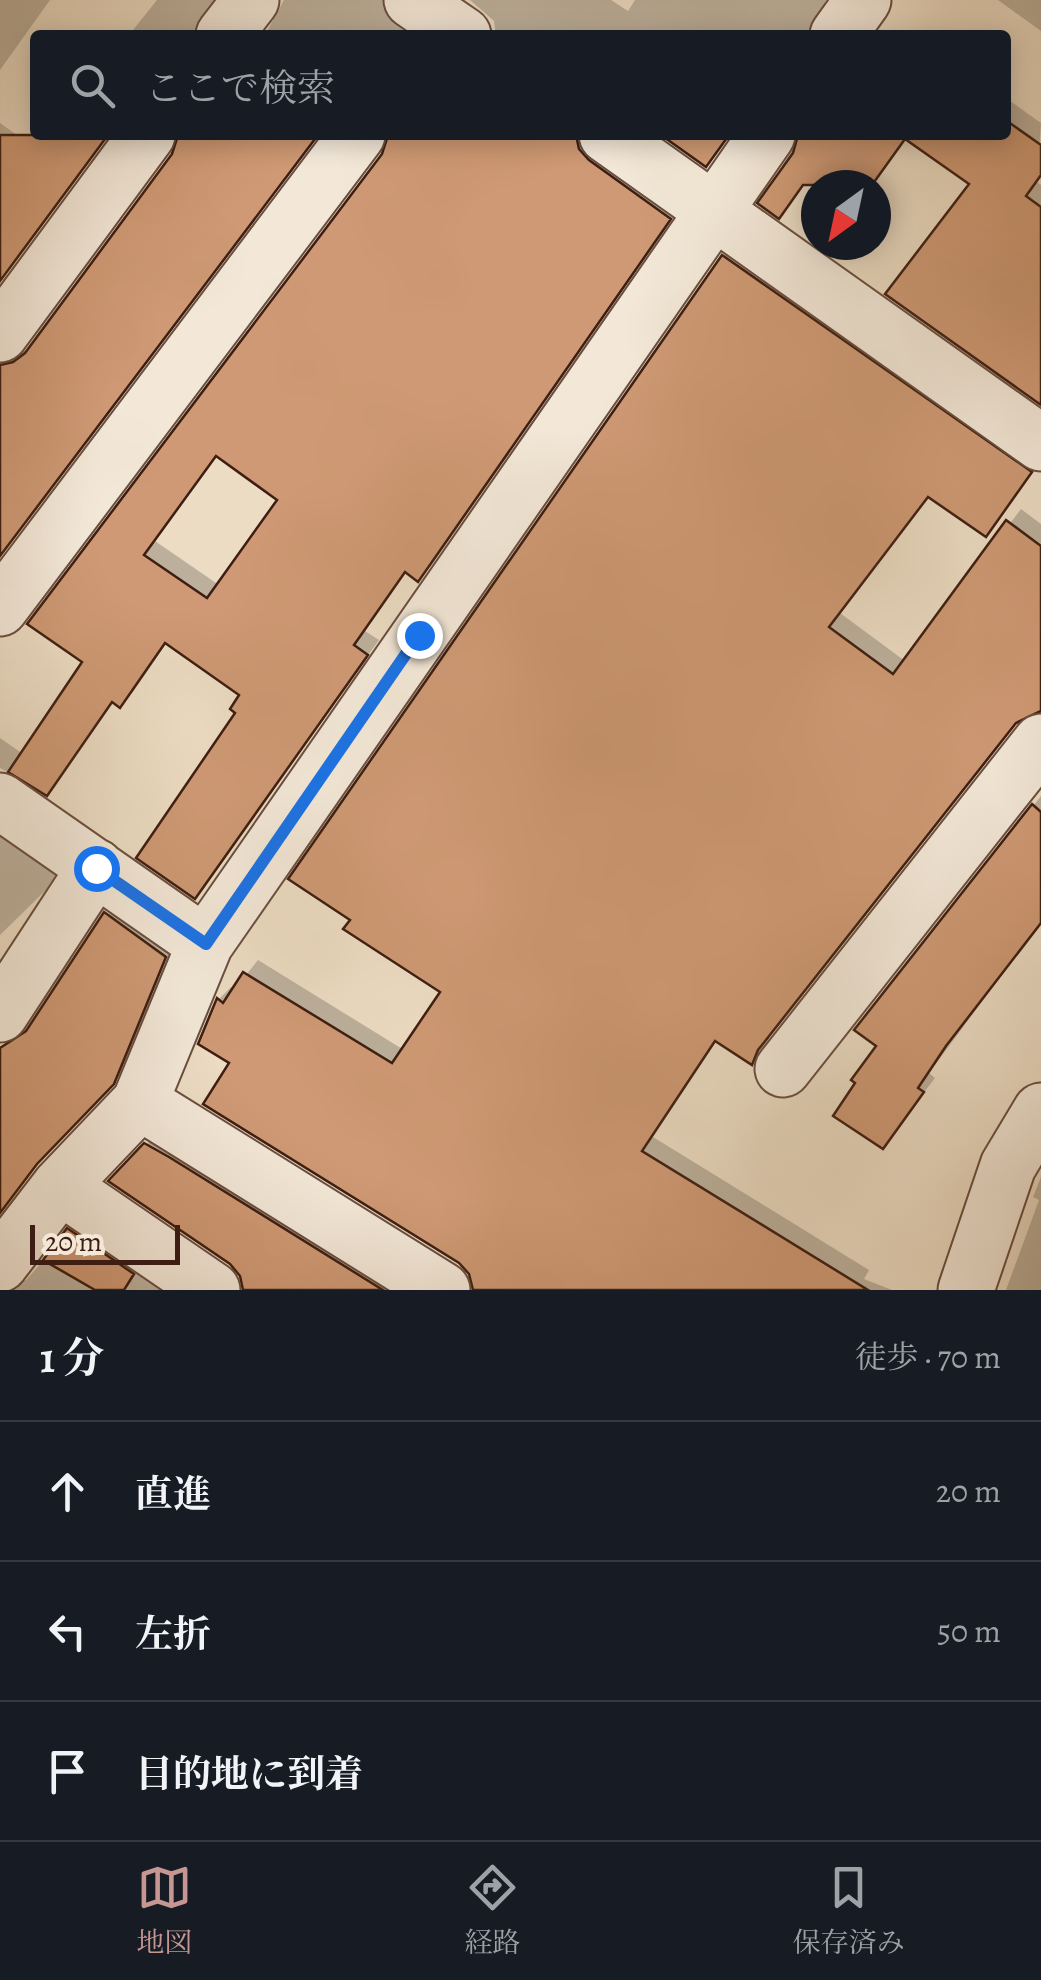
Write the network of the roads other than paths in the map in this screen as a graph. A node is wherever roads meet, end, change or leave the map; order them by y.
1 (251, 0) edge
2 (863, 0) edge
3 (228, 30) edge
4 (842, 30) edge
5 (144, 140) edge
6 (353, 140) edge
7 (614, 140) edge
8 (763, 140) edge
9 (714, 210) junction
10 (0, 334) edge
11 (1041, 442) edge
12 (0, 608) edge
13 (1041, 742) edge
14 (0, 802) edge
15 (96, 868) junction
16 (206, 944) junction
17 (0, 1014) edge
18 (783, 1068) dead end
19 (140, 1102) junction
20 (1041, 1110) edge
21 (60, 1186) junction
22 (0, 1264) edge
23 (212, 1290) edge
24 (442, 1290) edge
25 (966, 1290) edge

1 - 3 street
2 - 4 street
5 - 10 street
6 - 12 street
7 - 9 street
8 - 9 street
9 - 11 street
9 - 16 street
13 - 18 street
14 - 15 street
15 - 16 street
15 - 17 street
16 - 19 street
19 - 21 street
19 - 24 street
20 - 25 street
21 - 22 street
21 - 23 street

